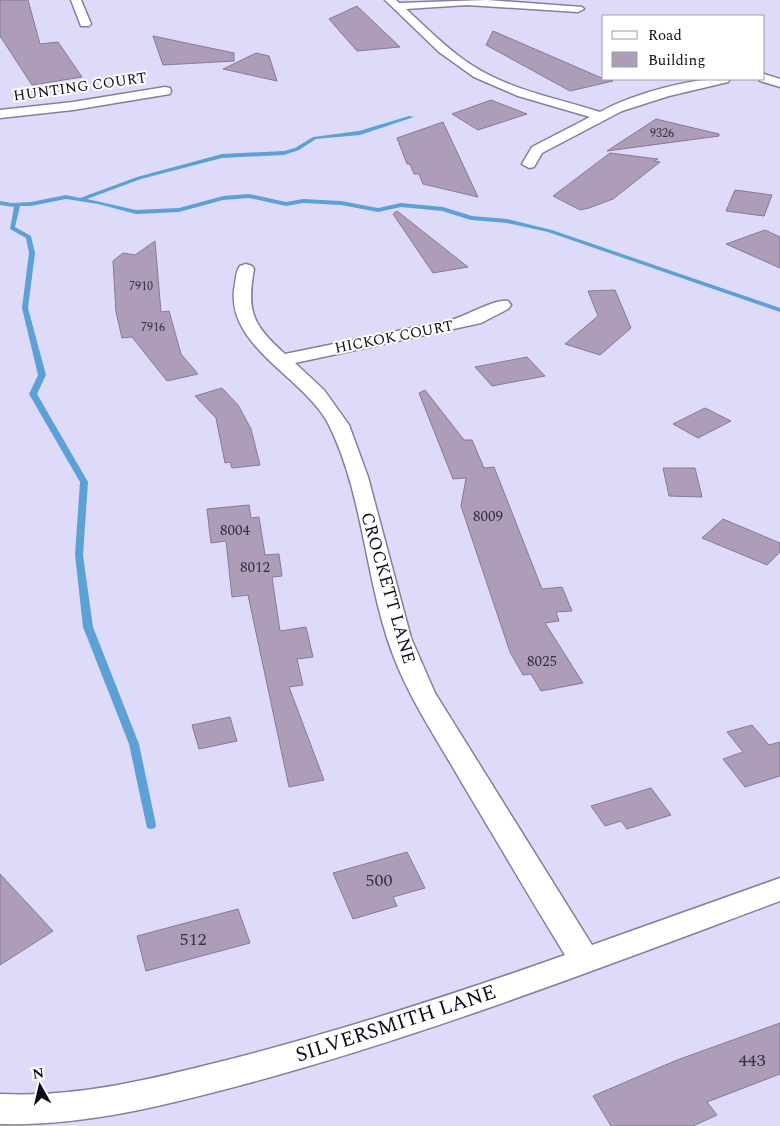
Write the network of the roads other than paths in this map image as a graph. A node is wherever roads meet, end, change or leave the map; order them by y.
1 (76, 0) edge
2 (393, 3) edge
3 (578, 9) dead end
4 (85, 24) dead end
5 (766, 71) edge
6 (720, 80) edge
7 (780, 83) edge
8 (165, 91) dead end
9 (0, 114) edge
10 (601, 116) junction
11 (529, 164) dead end
12 (246, 269) dead end
13 (502, 305) dead end
14 (283, 360) junction
15 (780, 889) edge
16 (585, 960) junction
17 (0, 1109) edge

1 - 4 street
2 - 3 street
2 - 10 street
5 - 7 street
6 - 10 street
8 - 9 street, HUNTING COURT
10 - 11 street
12 - 14 street, CROCKETT LANE
13 - 14 street, HICKOK COURT
14 - 16 street, CROCKETT LANE
15 - 16 street, SILVERSMITH LANE
16 - 17 street, SILVERSMITH LANE

